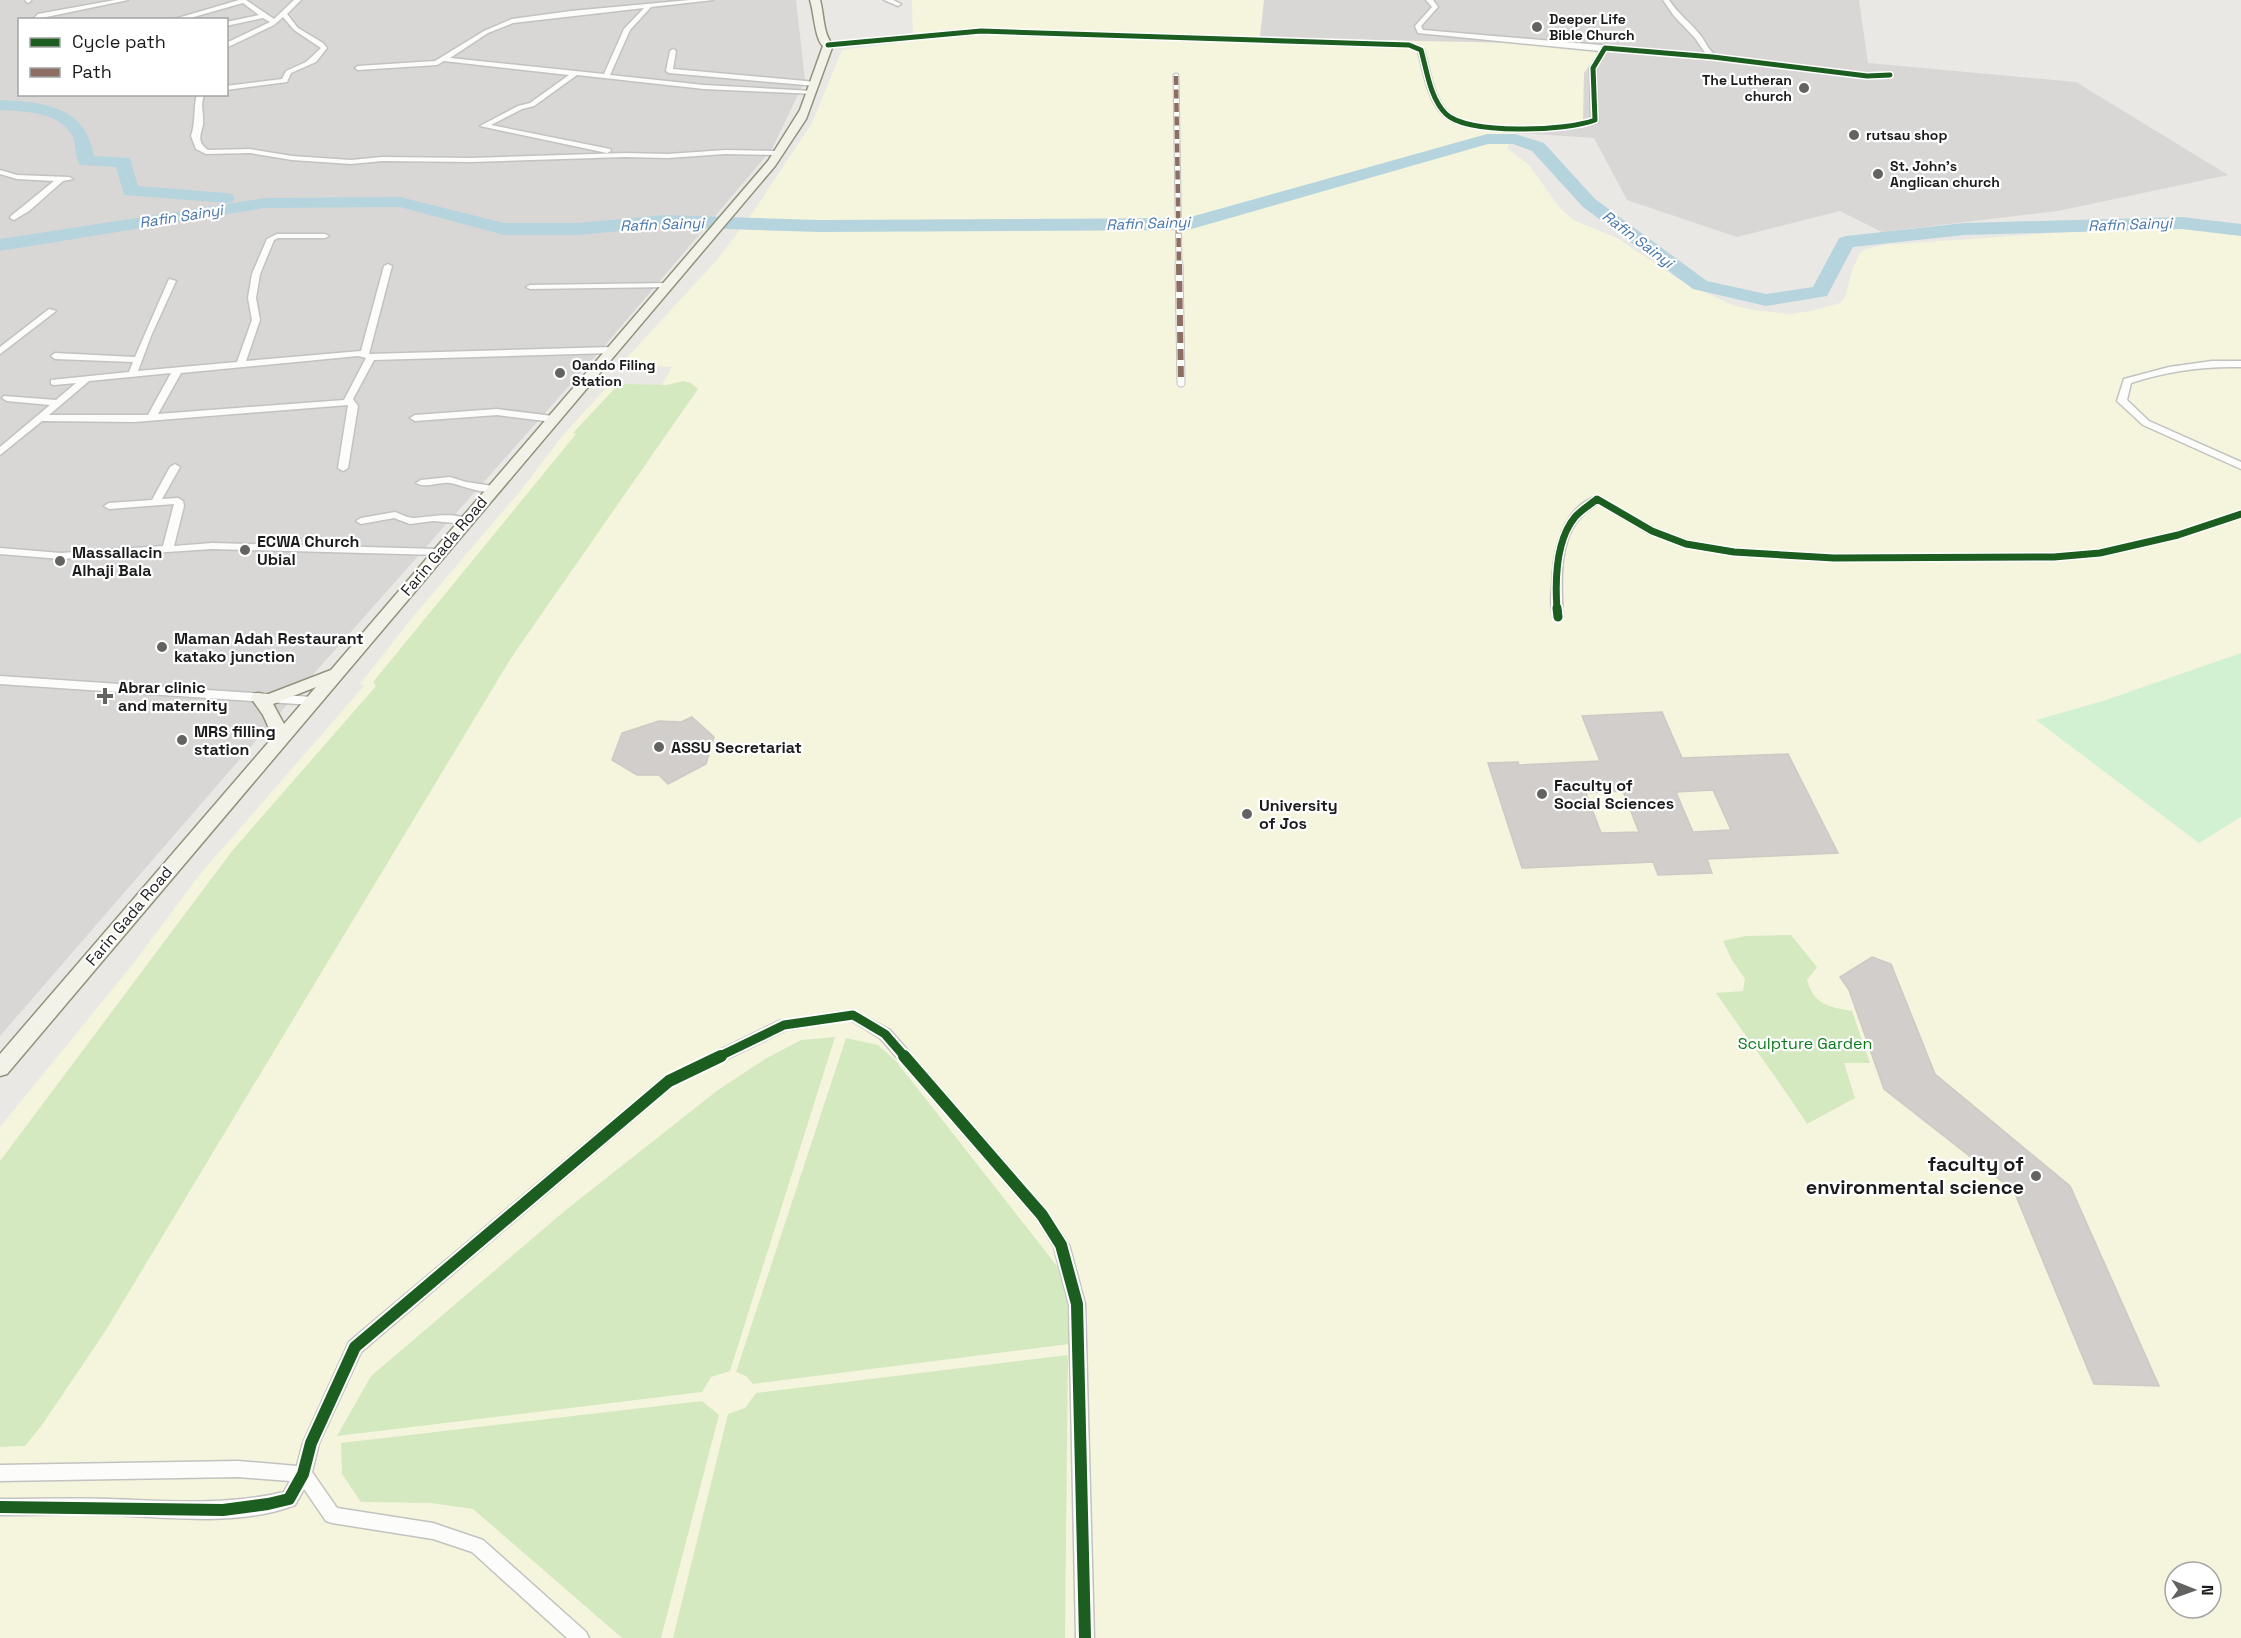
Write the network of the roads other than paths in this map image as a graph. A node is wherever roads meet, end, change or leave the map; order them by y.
1 (125, 0) edge
2 (243, 0) edge
3 (298, 0) edge
4 (710, 0) edge
5 (815, 0) edge
6 (887, 0) edge
7 (1429, 0) edge
8 (1666, 0) edge
9 (898, 4) dead end
10 (650, 5) junction
11 (284, 14) junction
12 (262, 16) junction
13 (36, 18) edge
14 (181, 18) edge
15 (274, 22) junction
16 (228, 24) edge
17 (228, 45) edge
18 (828, 45) junction
19 (1605, 49) junction
20 (673, 51) dead end
21 (1713, 57) junction
22 (443, 59) junction
23 (358, 68) dead end
24 (577, 72) junction
25 (1890, 75) dead end
26 (1176, 76) dead end
27 (606, 77) junction
28 (228, 88) edge
29 (814, 88) junction
30 (200, 96) edge
31 (778, 153) junction
32 (626, 155) junction
33 (0, 172) edge
34 (14, 218) dead end
35 (325, 236) dead end
36 (388, 266) dead end
37 (172, 281) dead end
38 (669, 285) junction
39 (530, 287) dead end
40 (52, 311) dead end
41 (612, 350) junction
42 (0, 351) edge
43 (55, 356) dead end
44 (368, 356) junction
45 (138, 360) junction
46 (241, 364) junction
47 (2241, 364) edge
48 (177, 371) junction
49 (133, 374) junction
50 (86, 379) junction
51 (54, 382) dead end
52 (1181, 382) dead end
53 (7, 398) dead end
54 (350, 402) junction
55 (60, 403) junction
56 (152, 417) junction
57 (42, 418) junction
58 (415, 418) dead end
59 (553, 419) junction
60 (0, 452) edge
61 (2241, 466) edge
62 (175, 467) dead end
63 (343, 468) dead end
64 (421, 483) dead end
65 (493, 489) junction
66 (156, 502) junction
67 (109, 506) dead end
68 (2241, 514) edge
69 (361, 521) dead end
70 (466, 521) junction
71 (168, 548) junction
72 (0, 551) edge
73 (439, 552) junction
74 (1558, 617) dead end
75 (337, 673) junction
76 (0, 680) edge
77 (265, 699) junction
78 (312, 701) junction
79 (282, 737) junction
80 (0, 1068) edge
81 (0, 1473) edge
82 (303, 1474) junction
83 (0, 1507) edge
84 (580, 1638) edge
85 (1085, 1638) edge

1 - 13 street
2 - 12 street
2 - 14 street
3 - 11 street
4 - 10 street
5 - 18 main road
6 - 9 street
7 - 19 street
8 - 21 street
10 - 22 street
10 - 27 street
11 - 15 street
11 - 28 street
12 - 15 street
12 - 16 street
15 - 17 street
18 - 19 street
18 - 29 main road, Farin Gada Road
19 - 21 street
20 - 29 street
21 - 25 street
22 - 23 street
22 - 24 street
24 - 27 street
24 - 32 street
26 - 52 street
27 - 29 street
29 - 31 main road, Farin Gada Road
30 - 32 street
31 - 32 street
31 - 38 main road, Farin Gada Road
33 - 34 street
35 - 46 street
36 - 44 street
37 - 45 street
38 - 39 street
38 - 41 main road, Farin Gada Road
40 - 42 street
41 - 44 street
41 - 59 main road, Farin Gada Road
43 - 45 street
44 - 46 street
44 - 54 street
45 - 49 street
46 - 48 street
47 - 61 street
48 - 49 street
48 - 56 street
49 - 50 street
50 - 51 street
50 - 55 street
53 - 55 street
54 - 56 street
54 - 63 street
55 - 57 street
56 - 57 street
57 - 60 street
58 - 59 street
59 - 65 main road, Farin Gada Road
62 - 66 street
64 - 65 street
65 - 70 main road, Farin Gada Road
66 - 67 street
66 - 71 street
68 - 74 street
69 - 70 street
70 - 73 main road, Farin Gada Road
71 - 72 street
71 - 73 street
73 - 75 main road, Farin Gada Road
75 - 77 main road
75 - 78 main road, Farin Gada Road
76 - 77 street
77 - 78 street
77 - 79 main road
78 - 79 main road, Farin Gada Road
79 - 80 main road, Farin Gada Road
81 - 82 street
82 - 83 street
82 - 84 street
82 - 85 street

